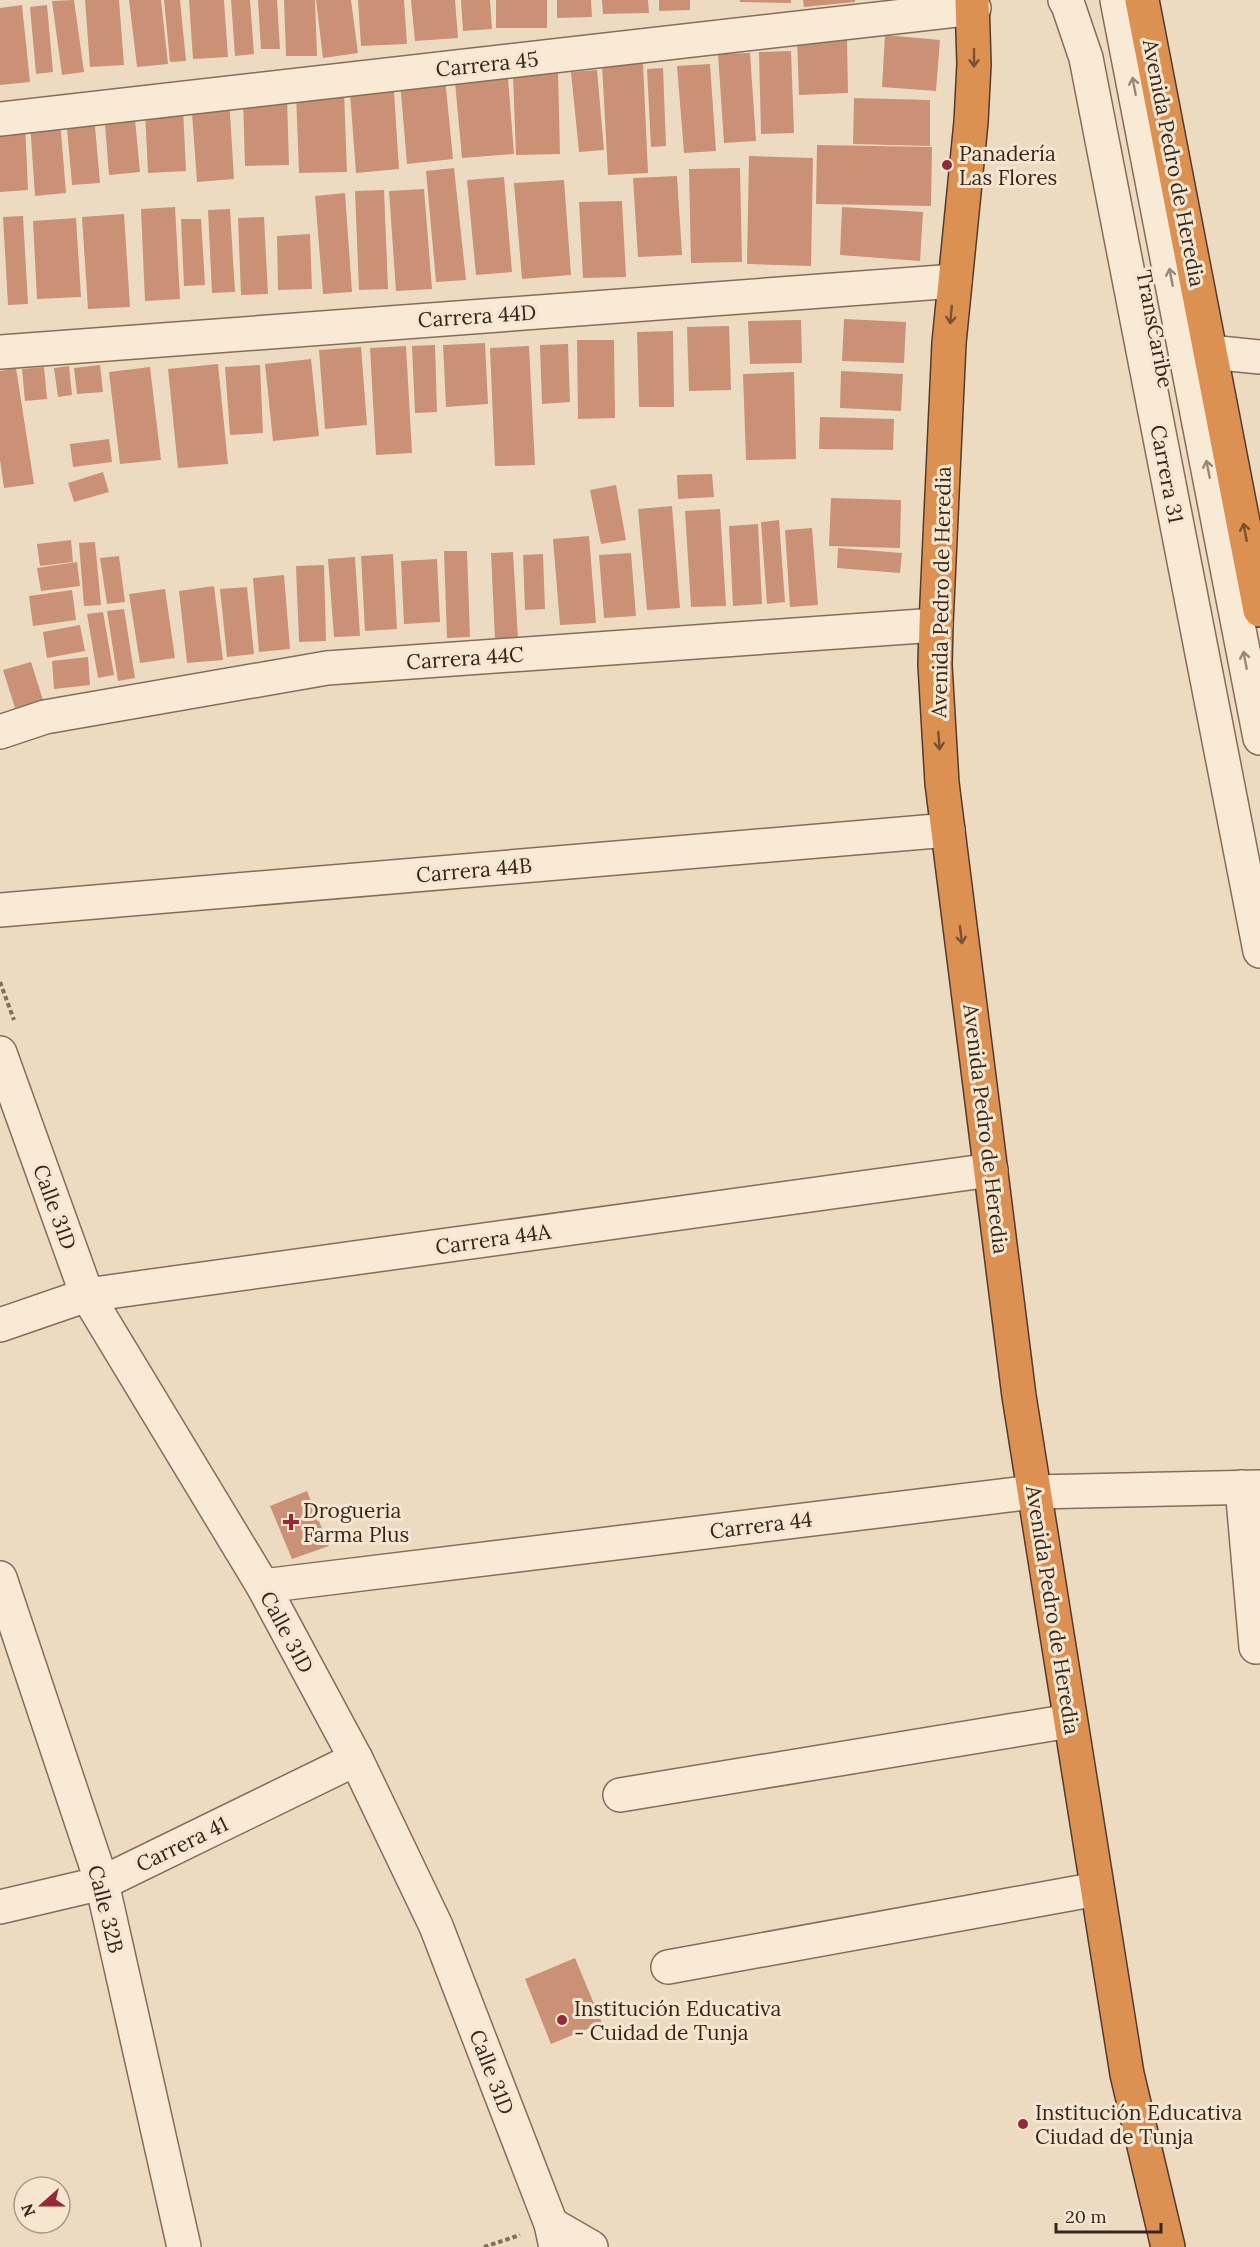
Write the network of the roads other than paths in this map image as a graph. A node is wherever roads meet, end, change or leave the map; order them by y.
1 (1065, 0) edge
2 (1090, 0) edge
3 (1117, 0) edge
4 (1142, 0) edge
5 (973, 4) edge
6 (0, 119) edge
7 (955, 281) junction
8 (0, 352) edge
9 (1210, 352) junction
10 (1260, 357) edge
11 (1260, 610) edge
12 (936, 625) junction
13 (0, 732) edge
14 (1260, 738) edge
15 (948, 830) junction
16 (1260, 870) edge
17 (0, 910) edge
18 (1260, 951) edge
19 (0, 1053) edge
20 (991, 1170) junction
21 (87, 1295) junction
22 (0, 1325) edge
23 (1251, 1487) edge
24 (1034, 1491) junction
25 (0, 1578) edge
26 (263, 1586) junction
27 (1256, 1647) dead end
28 (1070, 1720) junction
29 (356, 1759) junction
30 (620, 1795) dead end
31 (102, 1882) junction
32 (1097, 1889) junction
33 (0, 1907) edge
34 (668, 1968) dead end
35 (554, 2236) edge
36 (184, 2247) edge
37 (591, 2247) edge
38 (1168, 2247) edge

1 - 18 street, Carrera 31
2 - 16 street, TransCaribe
14 -> 3 street, TransCaribe
4 - 9 highway, Avenida Pedro de Heredia
5 - 6 street, Carrera 45
5 -> 7 highway, Avenida Pedro de Heredia
7 - 8 street, Carrera 44D
7 -> 12 highway, Avenida Pedro de Heredia
9 - 10 street
11 -> 9 highway, Avenida Pedro de Heredia
12 - 13 street, Carrera 44C
12 -> 15 highway, Avenida Pedro de Heredia
15 - 17 street, Carrera 44B
15 -> 20 highway, Avenida Pedro de Heredia
19 - 21 street, Calle 31D
20 - 21 street, Carrera 44A
20 - 24 highway, Avenida Pedro de Heredia
21 - 22 street, Carrera 44A
21 - 26 street, Calle 31D
23 - 24 street, Carrera 44
23 - 27 street
24 - 26 street, Carrera 44
24 - 28 highway, Avenida Pedro de Heredia
25 - 31 street, Calle 32B
26 - 29 street, Calle 31D
28 - 30 street
28 - 32 highway, Avenida Pedro de Heredia
29 - 31 street, Carrera 41
29 - 35 street, Calle 31D
31 - 33 street, Carrera 41
31 - 36 street, Calle 32B
32 - 34 street
32 - 38 highway, Avenida Pedro de Heredia
35 - 37 street, Calle 31D

